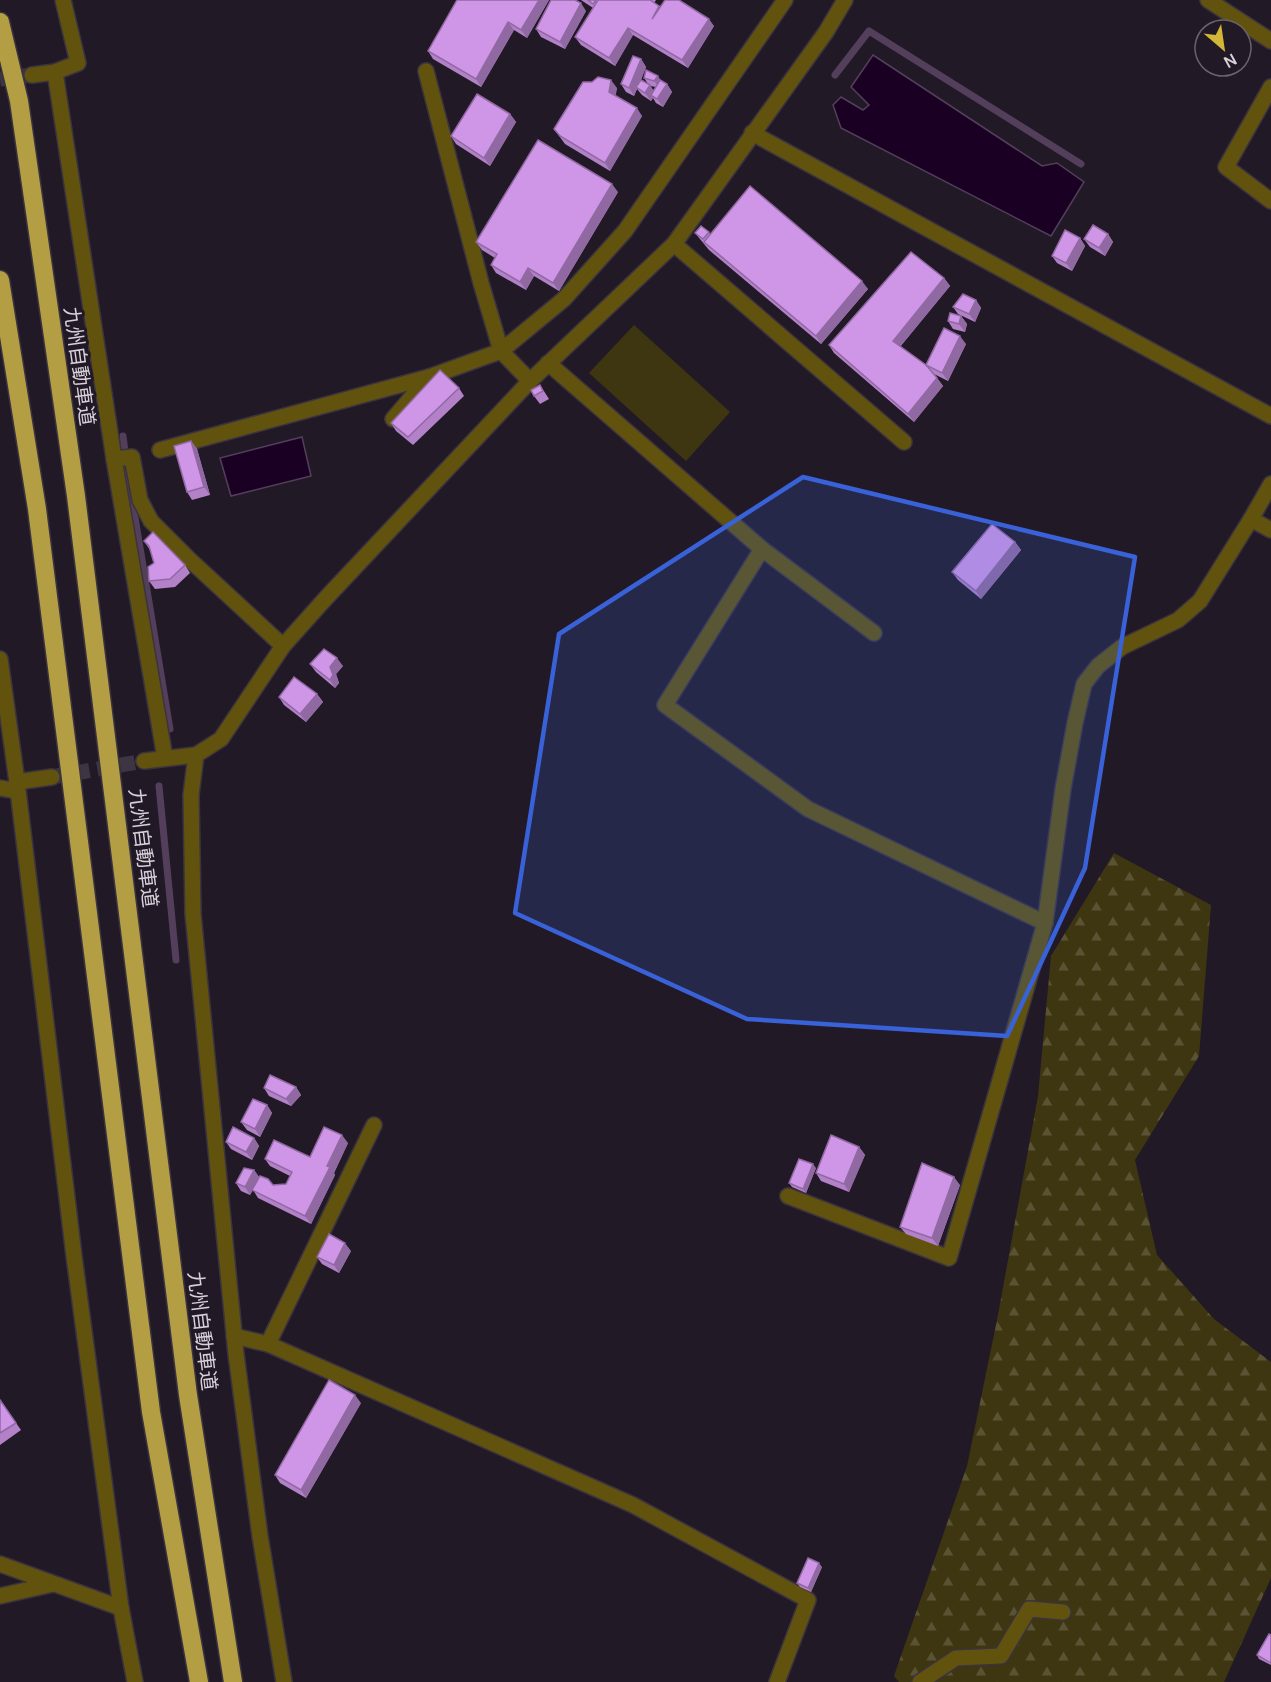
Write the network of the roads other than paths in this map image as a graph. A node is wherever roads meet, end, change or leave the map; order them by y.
1 (63, 0) edge
2 (785, 0) edge
3 (845, 0) edge
4 (1208, 0) edge
5 (0, 22) edge
6 (1271, 41) edge
7 (426, 71) dead end
8 (55, 72) junction
9 (32, 75) tunnel mouth
10 (1271, 87) edge
11 (752, 133) junction
12 (1271, 201) edge
13 (674, 244) junction
14 (0, 280) edge
15 (501, 351) junction
16 (548, 363) junction
17 (429, 377) junction
18 (530, 381) junction
19 (1271, 416) edge
20 (393, 419) edge
21 (904, 442) dead end
22 (160, 450) dead end
23 (114, 459) junction
24 (1271, 484) edge
25 (1251, 519) junction
26 (1271, 530) edge
27 (762, 549) junction
28 (874, 633) dead end
29 (284, 646) junction
30 (0, 659) edge
31 (196, 755) junction
32 (165, 758) junction
33 (144, 761) tunnel mouth
34 (52, 777) tunnel mouth
35 (8, 789) edge
36 (1045, 922) junction
37 (374, 1125) dead end
38 (788, 1196) dead end
39 (234, 1336) junction
40 (268, 1344) junction
41 (0, 1564) edge
42 (53, 1584) junction
43 (0, 1596) edge
44 (121, 1608) junction
45 (1063, 1612) dead end
46 (135, 1682) edge
47 (199, 1682) edge
48 (233, 1682) edge
49 (284, 1682) edge
50 (777, 1682) edge
51 (920, 1682) edge

1 - 8 street
2 - 15 street
3 - 11 street
4 - 6 street
5 - 48 highway, 九州自動車道
7 - 15 street
8 - 9 street
8 - 23 street
10 - 12 street
11 - 13 street
11 - 19 street
13 - 16 street
13 - 21 street
14 - 47 highway
15 - 17 street
15 - 18 street
16 - 18 street
16 - 27 street
17 - 20 street
17 - 22 street
18 - 29 street
23 - 29 street
23 - 32 street
24 - 25 street
25 - 26 street
25 - 36 street
27 - 28 street
27 - 36 street
29 - 31 street
30 - 35 street
31 - 32 street
31 - 39 street
32 - 33 street
34 - 35 street
35 - 44 street
36 - 38 street
37 - 40 street
39 - 40 street
39 - 49 street
40 - 50 street
41 - 42 street
42 - 43 street
42 - 44 street
44 - 46 street
45 - 51 street

